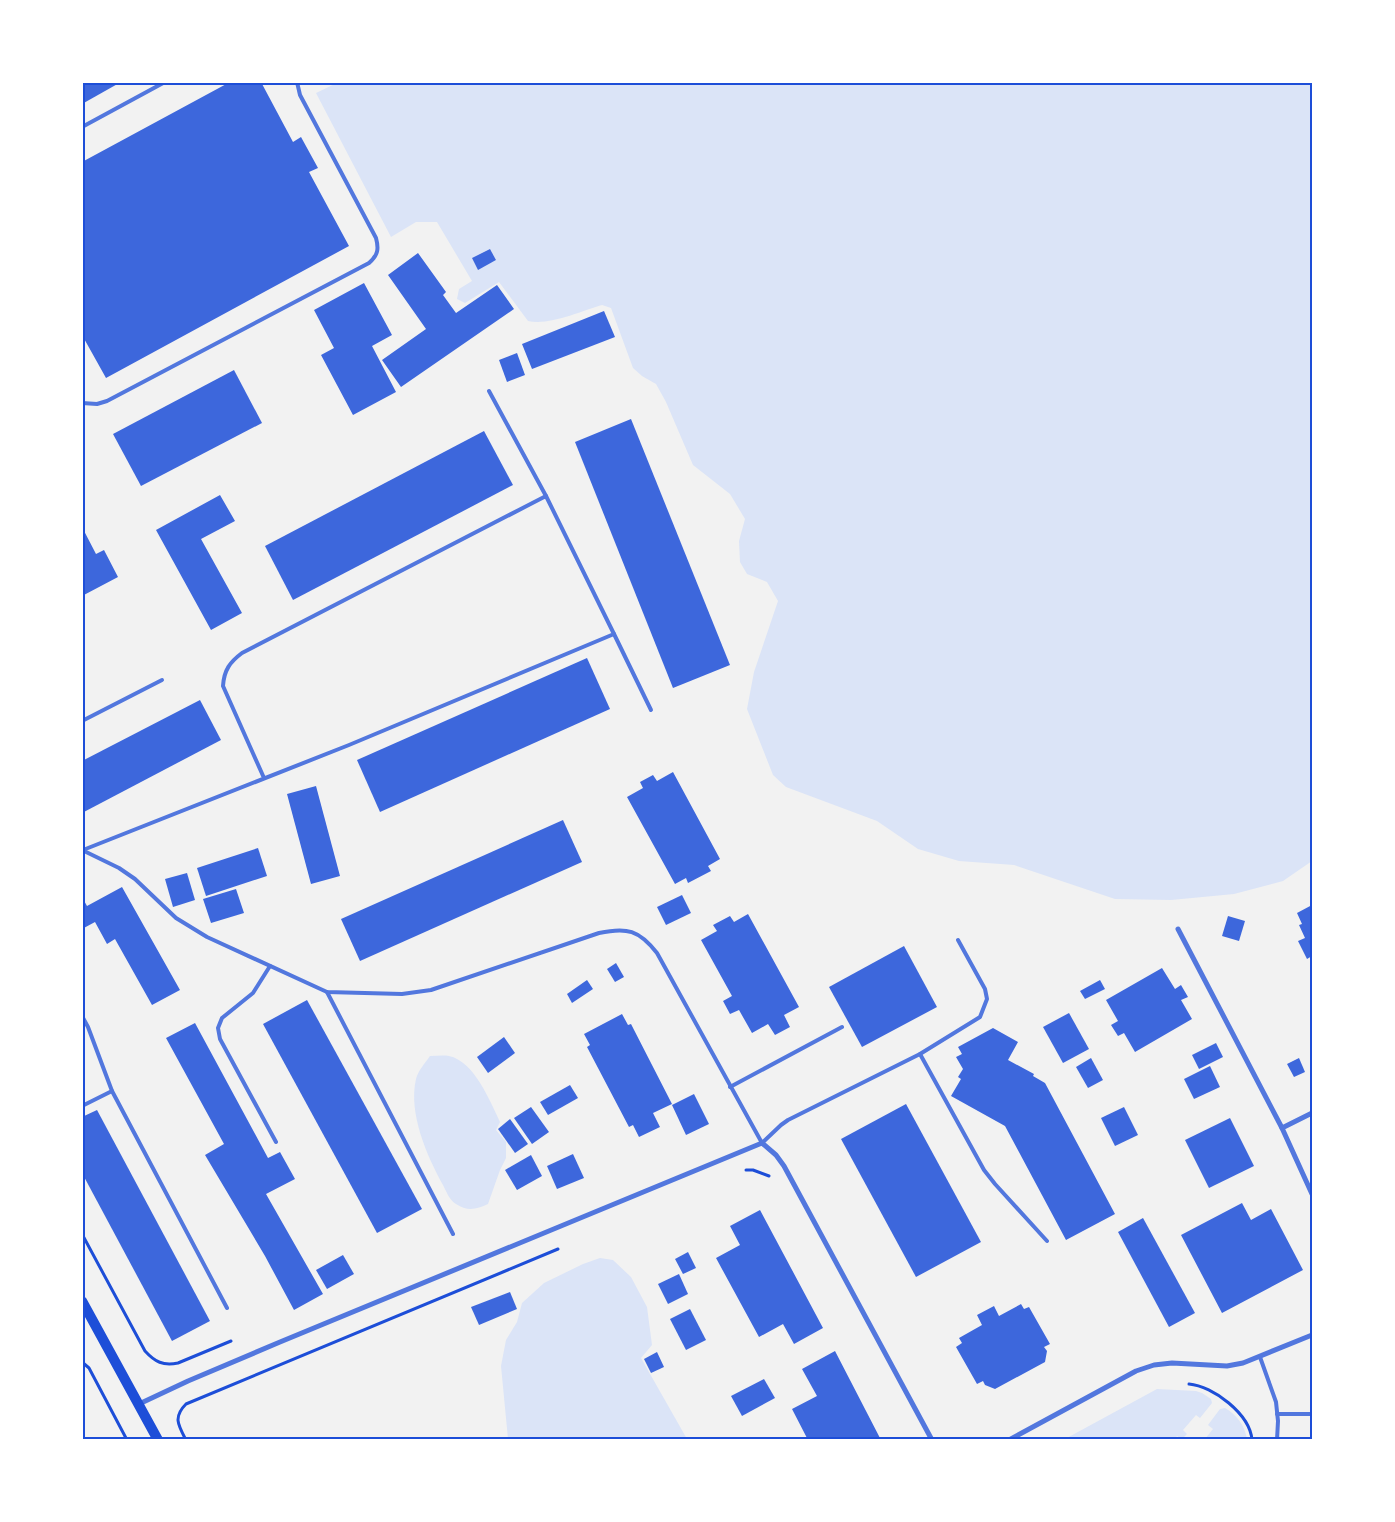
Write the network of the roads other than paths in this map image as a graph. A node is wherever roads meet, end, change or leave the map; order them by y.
1 (165, 82) edge
2 (298, 82) edge
3 (82, 127) edge
4 (489, 391) dead end
5 (82, 403) edge
6 (546, 496) junction
7 (614, 634) junction
8 (162, 680) dead end
9 (651, 710) dead end
10 (82, 721) edge
11 (264, 778) junction
12 (83, 850) edge
13 (1178, 929) dead end
14 (958, 940) dead end
15 (270, 966) junction
16 (327, 992) junction
17 (82, 1016) edge
18 (842, 1027) dead end
19 (920, 1054) junction
20 (730, 1087) junction
21 (112, 1090) junction
22 (82, 1106) edge
23 (1312, 1113) edge
24 (1282, 1128) junction
25 (276, 1142) dead end
26 (762, 1143) junction
27 (1312, 1194) edge
28 (453, 1234) dead end
29 (1047, 1241) dead end
30 (82, 1301) edge
31 (227, 1308) dead end
32 (1312, 1335) edge
33 (1260, 1357) junction
34 (139, 1404) junction
35 (1278, 1414) junction
36 (1312, 1414) edge
37 (158, 1440) edge
38 (932, 1440) edge
39 (1008, 1440) edge
40 (1277, 1440) edge

1 - 3 lane
2 - 5 lane
4 - 6 lane
6 - 7 lane
6 - 11 lane
7 - 9 lane
7 - 11 lane
8 - 10 lane
11 - 12 lane
12 - 15 lane
13 - 24 street
14 - 19 lane
15 - 16 lane
15 - 25 lane
16 - 20 lane
16 - 28 lane
17 - 21 lane
18 - 20 lane
19 - 26 lane
19 - 29 lane
20 - 26 lane
21 - 22 lane
21 - 31 lane
23 - 24 street
24 - 27 street
26 - 34 street
26 - 38 street
30 - 34 main road
32 - 33 street
33 - 35 lane
33 - 39 street
34 - 37 main road
35 - 36 lane
35 - 40 lane

